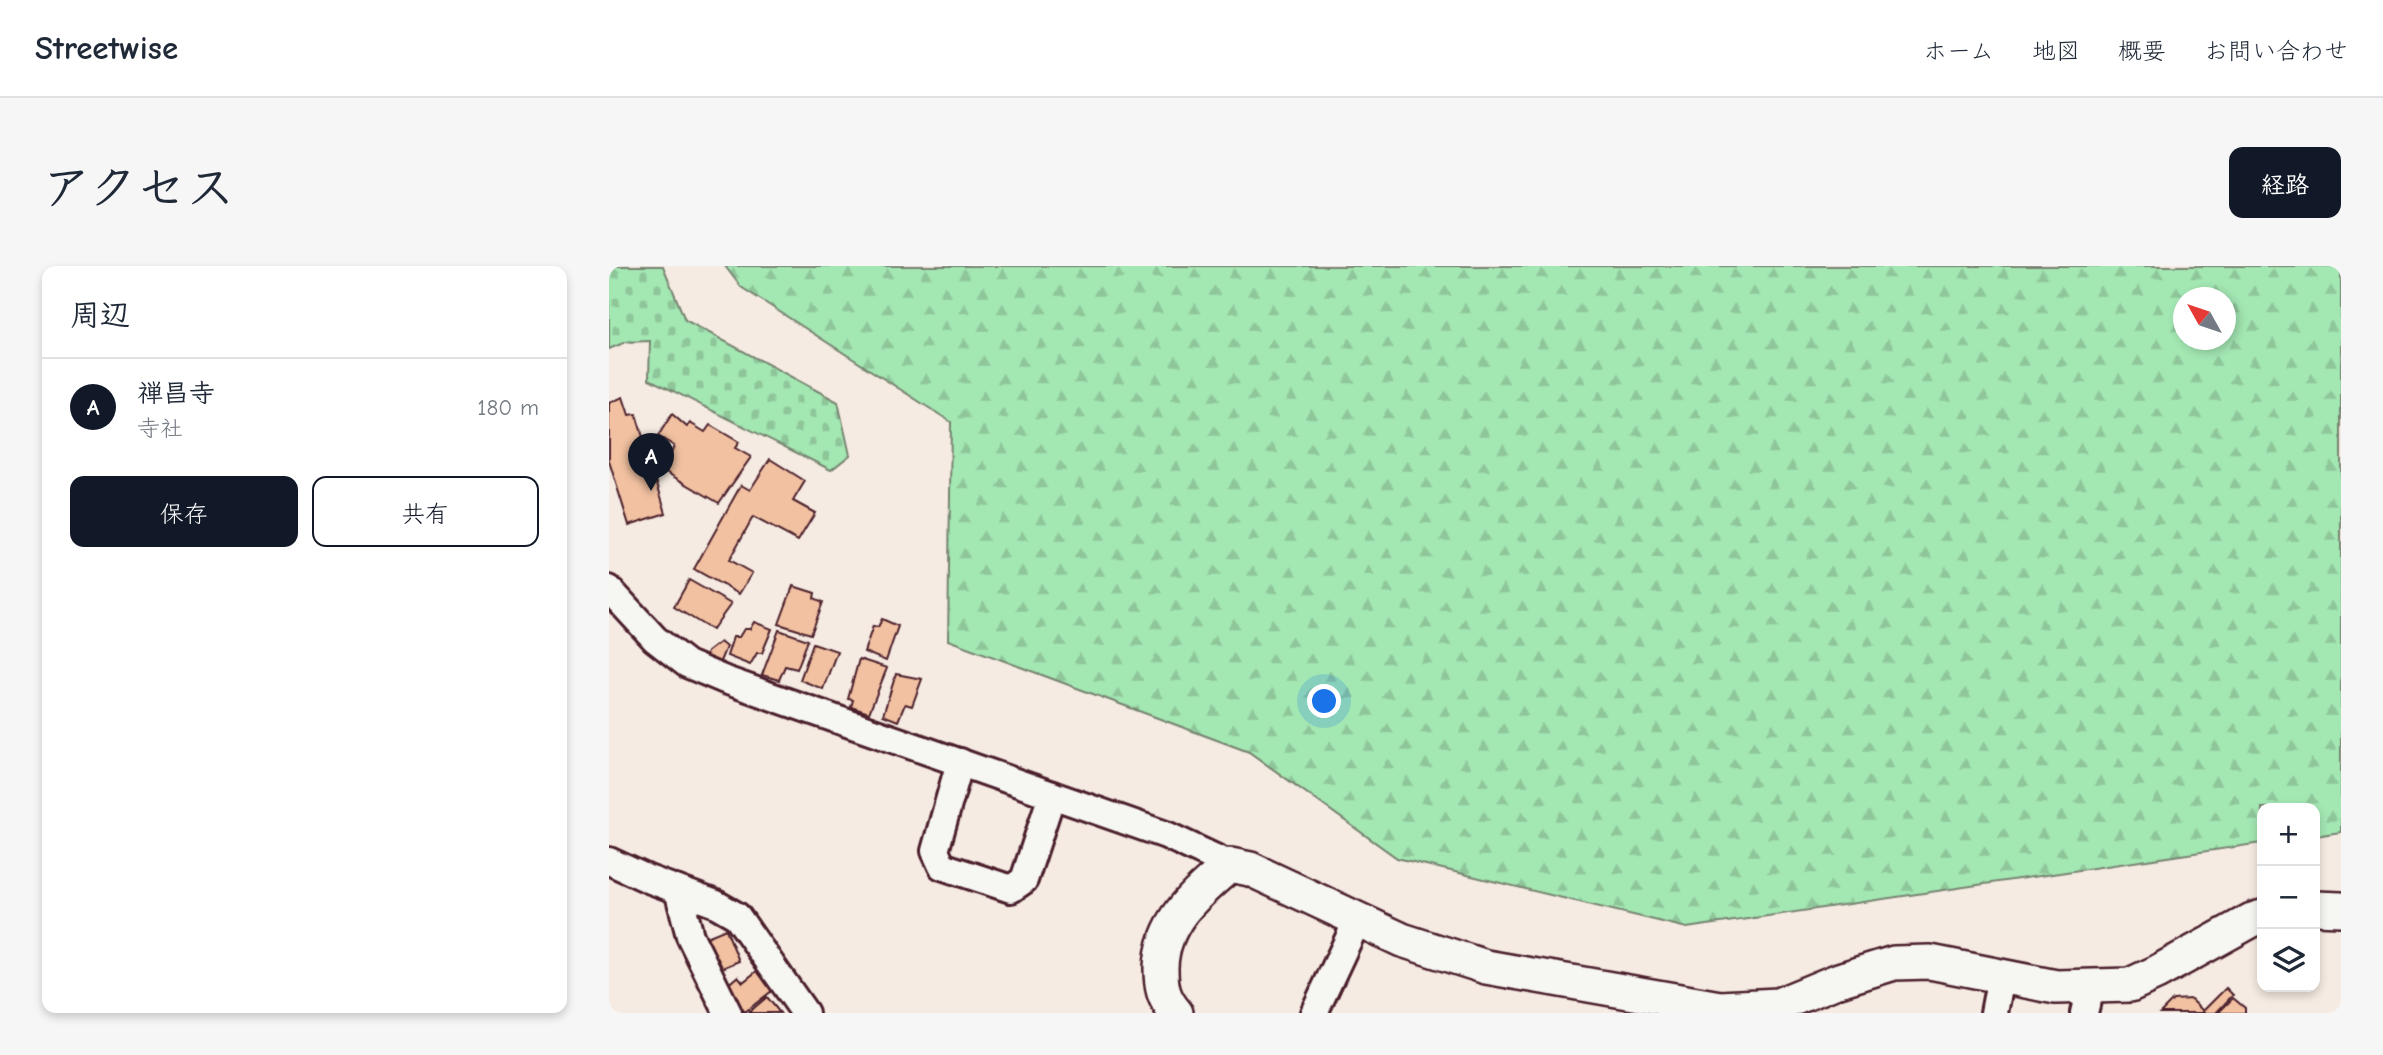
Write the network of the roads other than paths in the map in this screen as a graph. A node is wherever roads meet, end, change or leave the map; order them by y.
1 (609, 589) edge
2 (960, 762) junction
3 (1052, 795) junction
4 (609, 861) edge
5 (1230, 865) junction
6 (678, 890) junction
7 (2320, 908) edge
8 (2341, 909) edge
9 (2257, 918) edge
10 (1358, 919) junction
11 (2001, 976) junction
12 (2087, 1000) edge
13 (727, 1013) edge
14 (805, 1013) edge
15 (1176, 1013) edge
16 (1314, 1013) edge
17 (1994, 1013) edge

1 - 2 street
2 - 3 street
2 - 3 street
3 - 5 street
4 - 6 street
5 - 10 street
5 - 15 street
6 - 13 street
6 - 14 street
7 - 8 street
9 - 12 street
10 - 11 street
10 - 16 street
11 - 12 street
11 - 17 street

